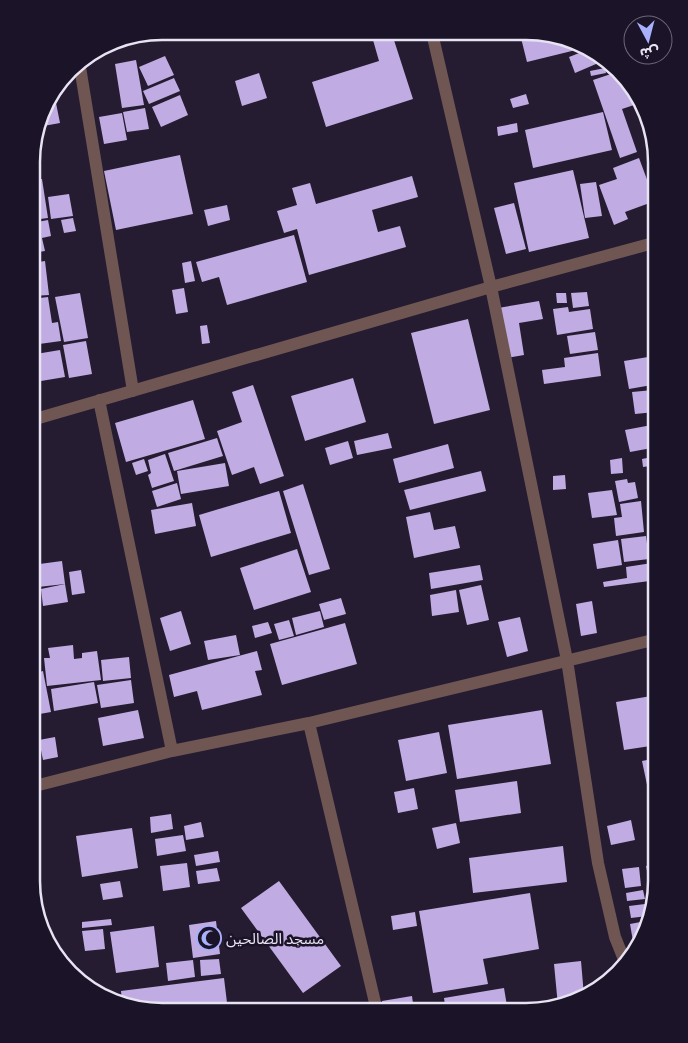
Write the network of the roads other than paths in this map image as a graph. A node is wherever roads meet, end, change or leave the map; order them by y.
1 (434, 40) edge
2 (81, 71) edge
3 (648, 244) edge
4 (491, 287) junction
5 (133, 390) junction
6 (100, 400) junction
7 (40, 418) edge
8 (648, 641) edge
9 (567, 660) junction
10 (309, 723) junction
11 (172, 751) junction
12 (40, 785) edge
13 (623, 956) edge
14 (375, 1003) edge

1 - 4 street
2 - 5 street
3 - 4 street
4 - 5 street
4 - 9 street
5 - 6 street
6 - 7 street
6 - 11 street
8 - 9 street
9 - 10 street
9 - 13 street
10 - 11 street
10 - 14 street
11 - 12 street

